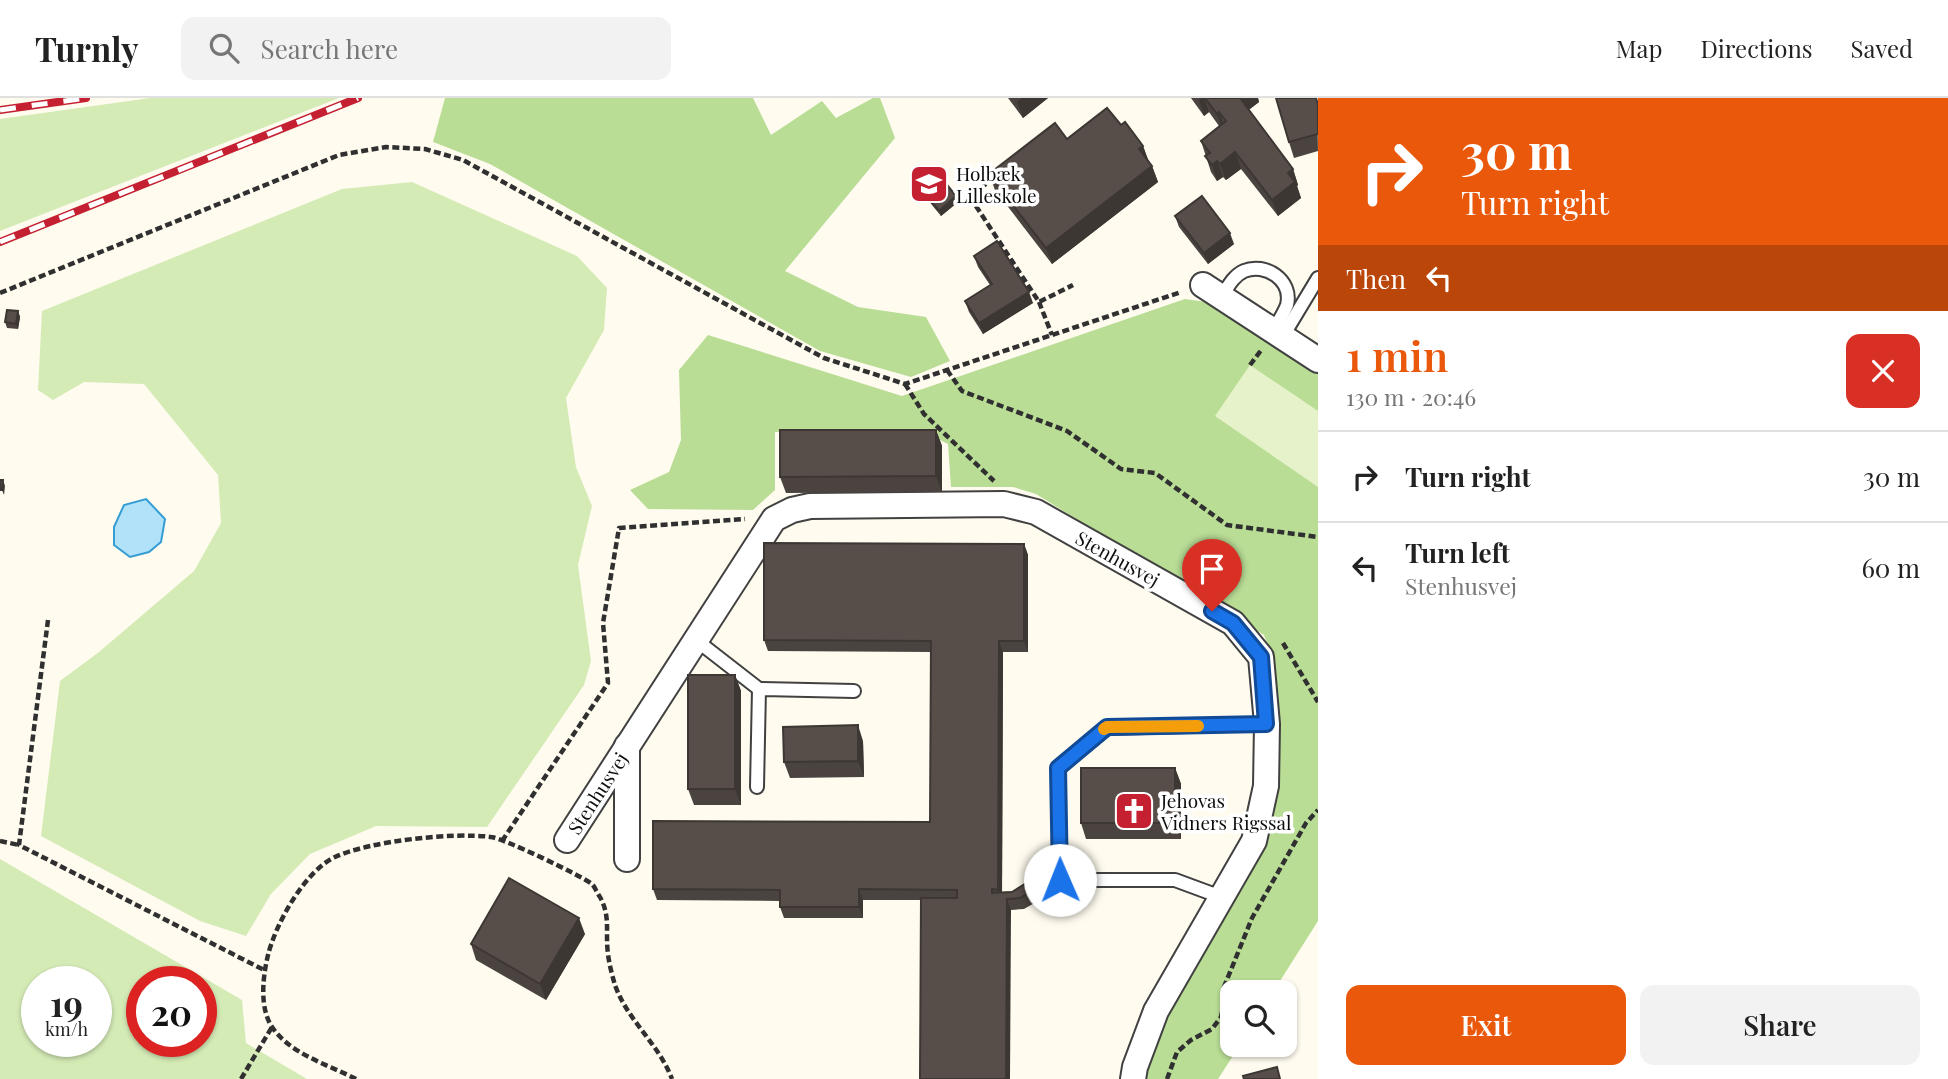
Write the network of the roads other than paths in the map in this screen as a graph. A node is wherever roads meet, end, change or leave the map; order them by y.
1 (1318, 278) edge
2 (1207, 287) joint
3 (1278, 333) junction
4 (1318, 360) edge
5 (696, 640) junction
6 (759, 689) junction
7 (854, 691) dead end
8 (1266, 724) junction
9 (627, 746) junction
10 (757, 787) dead end
11 (567, 840) dead end
12 (627, 859) dead end
13 (1221, 897) junction
14 (1133, 1079) edge

1 - 3 lane
2 - 3 street
2 - 3 lane
3 - 4 street
5 - 6 lane
5 - 8 street, Stenhusvej
5 - 9 street, Stenhusvej
6 - 7 lane
6 - 10 lane
8 - 13 street, Stenhusvej
8 - 13 lane
9 - 11 street, Stenhusvej
9 - 12 street, Stenhusvej
13 - 14 street, Stenhusvej

